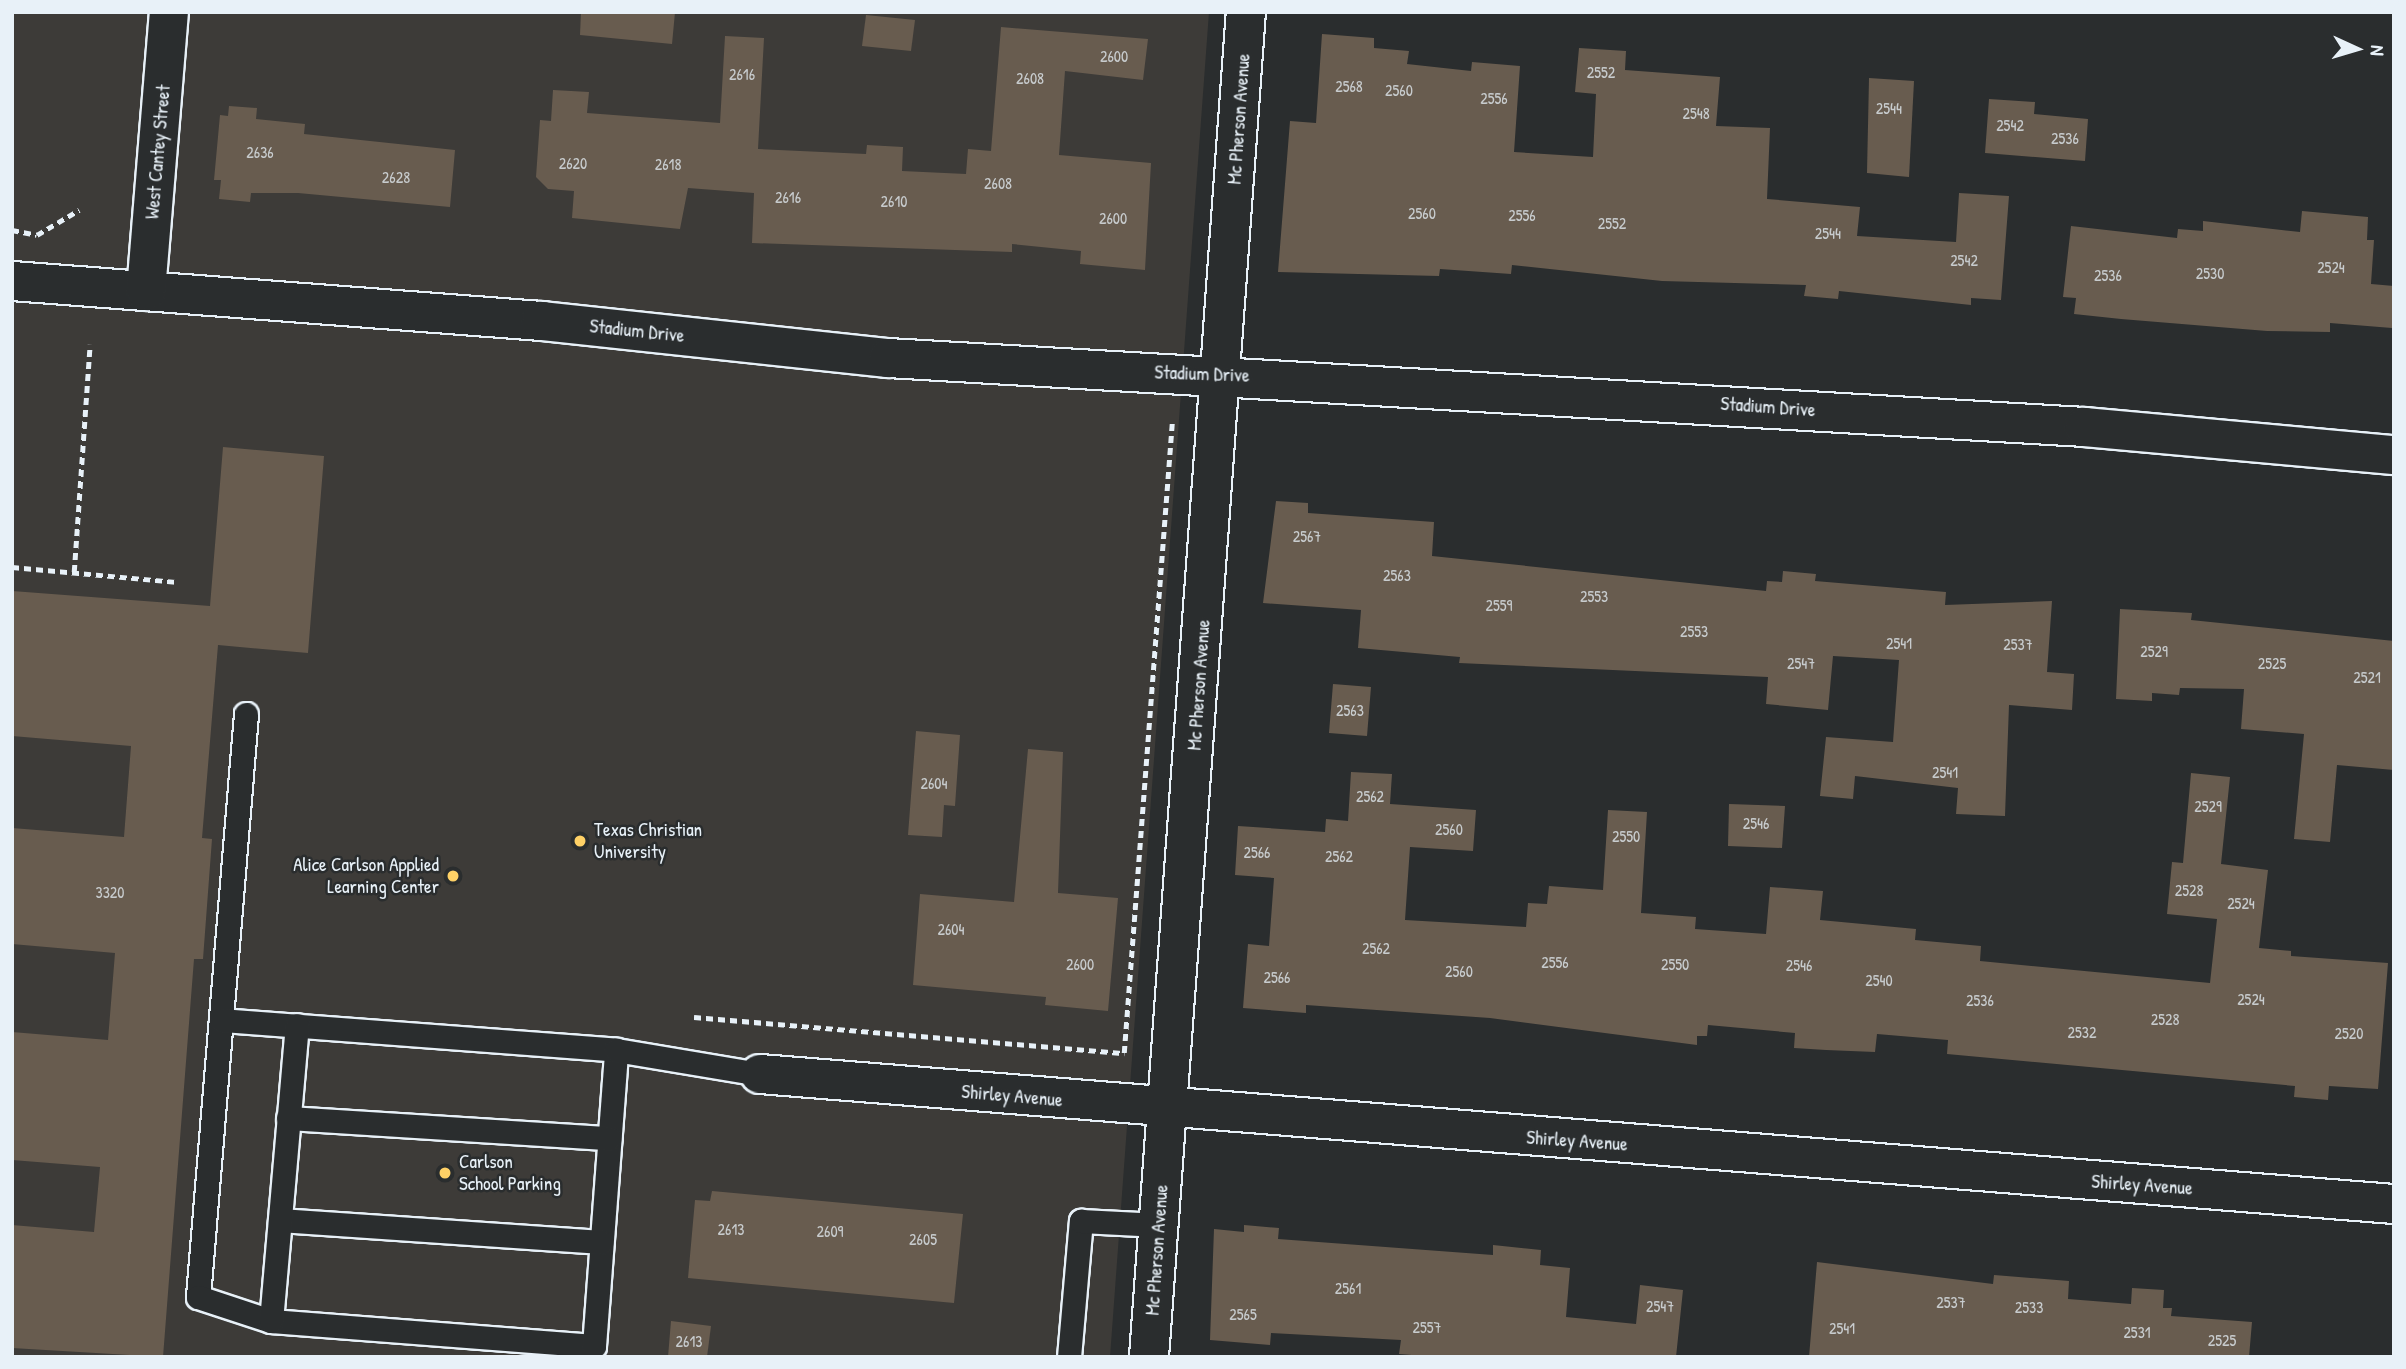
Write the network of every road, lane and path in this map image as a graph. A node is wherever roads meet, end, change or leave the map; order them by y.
1 (169, 12) edge
2 (1246, 12) edge
3 (79, 210) dead end
4 (12, 230) edge
5 (12, 281) edge
6 (146, 291) junction
7 (90, 345) dead end
8 (1221, 373) junction
9 (1172, 424) dead end
10 (2394, 455) edge
11 (12, 566) edge
12 (74, 572) junction
13 (178, 582) dead end
14 (246, 714) dead end
15 (694, 1017) dead end
16 (221, 1020) junction
17 (297, 1025) junction
18 (615, 1050) junction
19 (760, 1074) joint
20 (1169, 1110) junction
21 (288, 1118) junction
22 (609, 1138) junction
23 (2394, 1204) edge
24 (280, 1220) junction
25 (1159, 1225) junction
26 (601, 1242) junction
27 (271, 1321) junction
28 (1069, 1357) edge
29 (1149, 1357) edge

1 - 6 street, West Cantey Street
2 - 8 street, Mc Pherson Avenue
3 - 4 path
5 - 6 street, Stadium Drive
6 - 8 street, Stadium Drive
7 - 12 path
8 - 10 street, Stadium Drive
8 - 20 street, Mc Pherson Avenue
9 - 15 path
11 - 12 path
12 - 13 path
14 - 16 lane
16 - 17 lane
16 - 27 lane
17 - 18 lane
17 - 21 lane
18 - 19 lane
18 - 22 lane
19 - 20 street, Shirley Avenue
20 - 23 street, Shirley Avenue
20 - 25 street, Mc Pherson Avenue
21 - 22 lane
21 - 24 lane
22 - 26 lane
24 - 26 lane
24 - 27 lane
25 - 28 lane
25 - 29 street, Mc Pherson Avenue
26 - 27 lane

